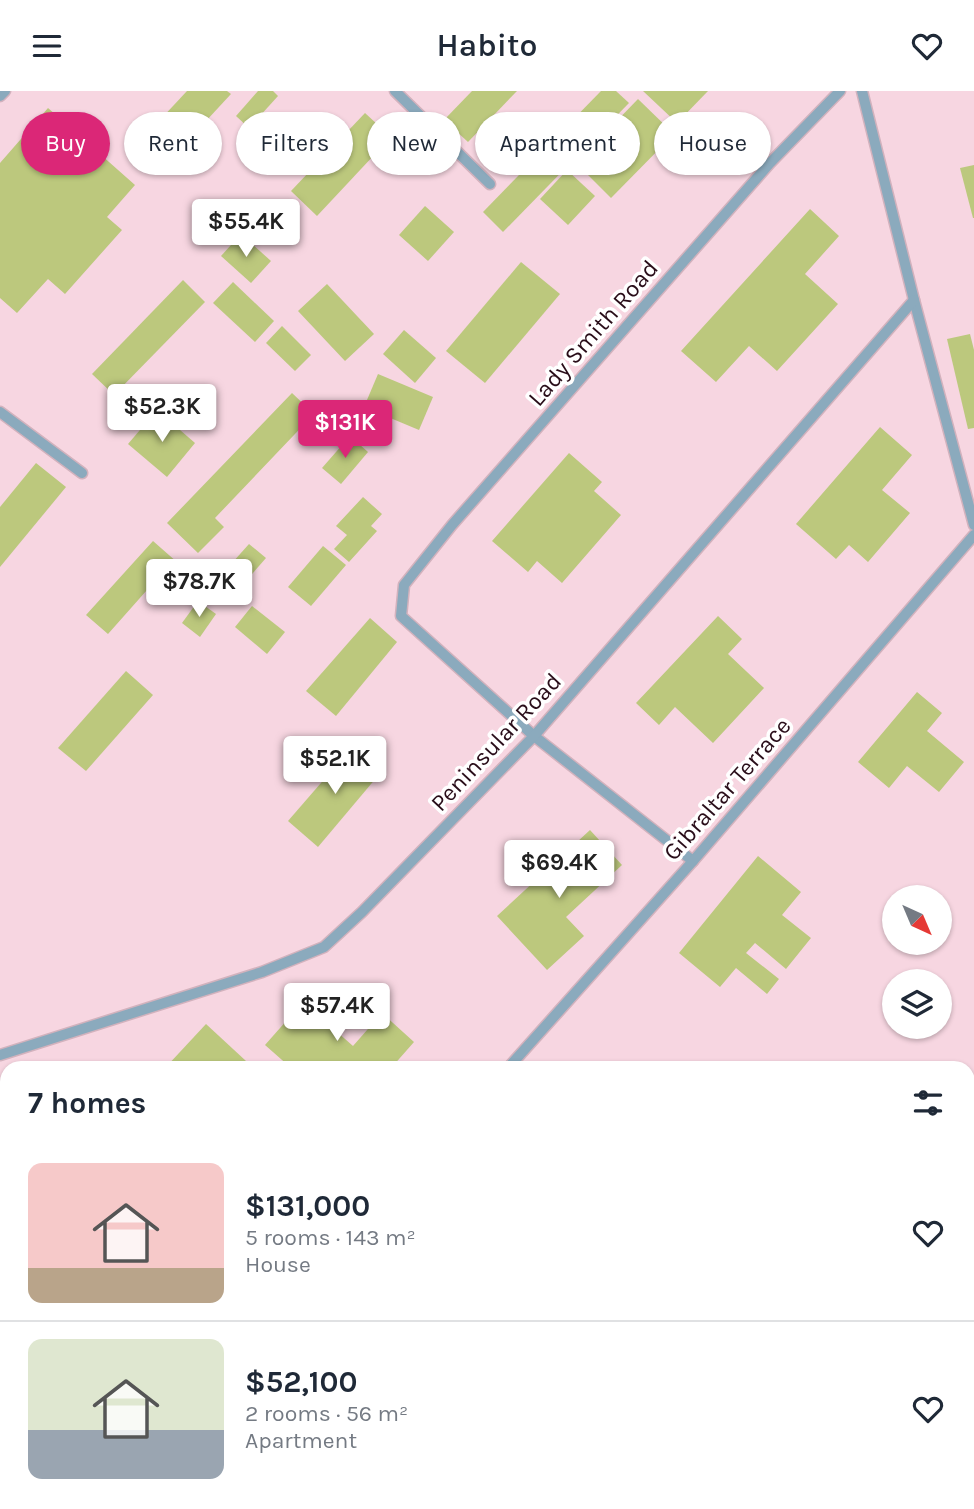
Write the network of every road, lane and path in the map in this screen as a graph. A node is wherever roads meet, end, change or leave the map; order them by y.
1 (5, 91) edge
2 (395, 91) edge
3 (840, 91) edge
4 (862, 91) edge
5 (0, 96) edge
6 (490, 184) dead end
7 (914, 300) junction
8 (0, 412) edge
9 (82, 473) dead end
10 (974, 525) edge
11 (974, 535) edge
12 (534, 736) junction
13 (693, 861) junction
14 (0, 1055) edge
15 (514, 1061) edge

1 - 5 lane
2 - 6 lane
3 - 12 lane, Lady Smith Road
4 - 7 lane
7 - 10 lane
7 - 12 lane, Peninsular Road
8 - 9 lane
11 - 13 lane, Gibraltar Terrace
12 - 13 lane
12 - 14 lane, Peninsular Road
13 - 15 lane, Gibraltar Terrace

